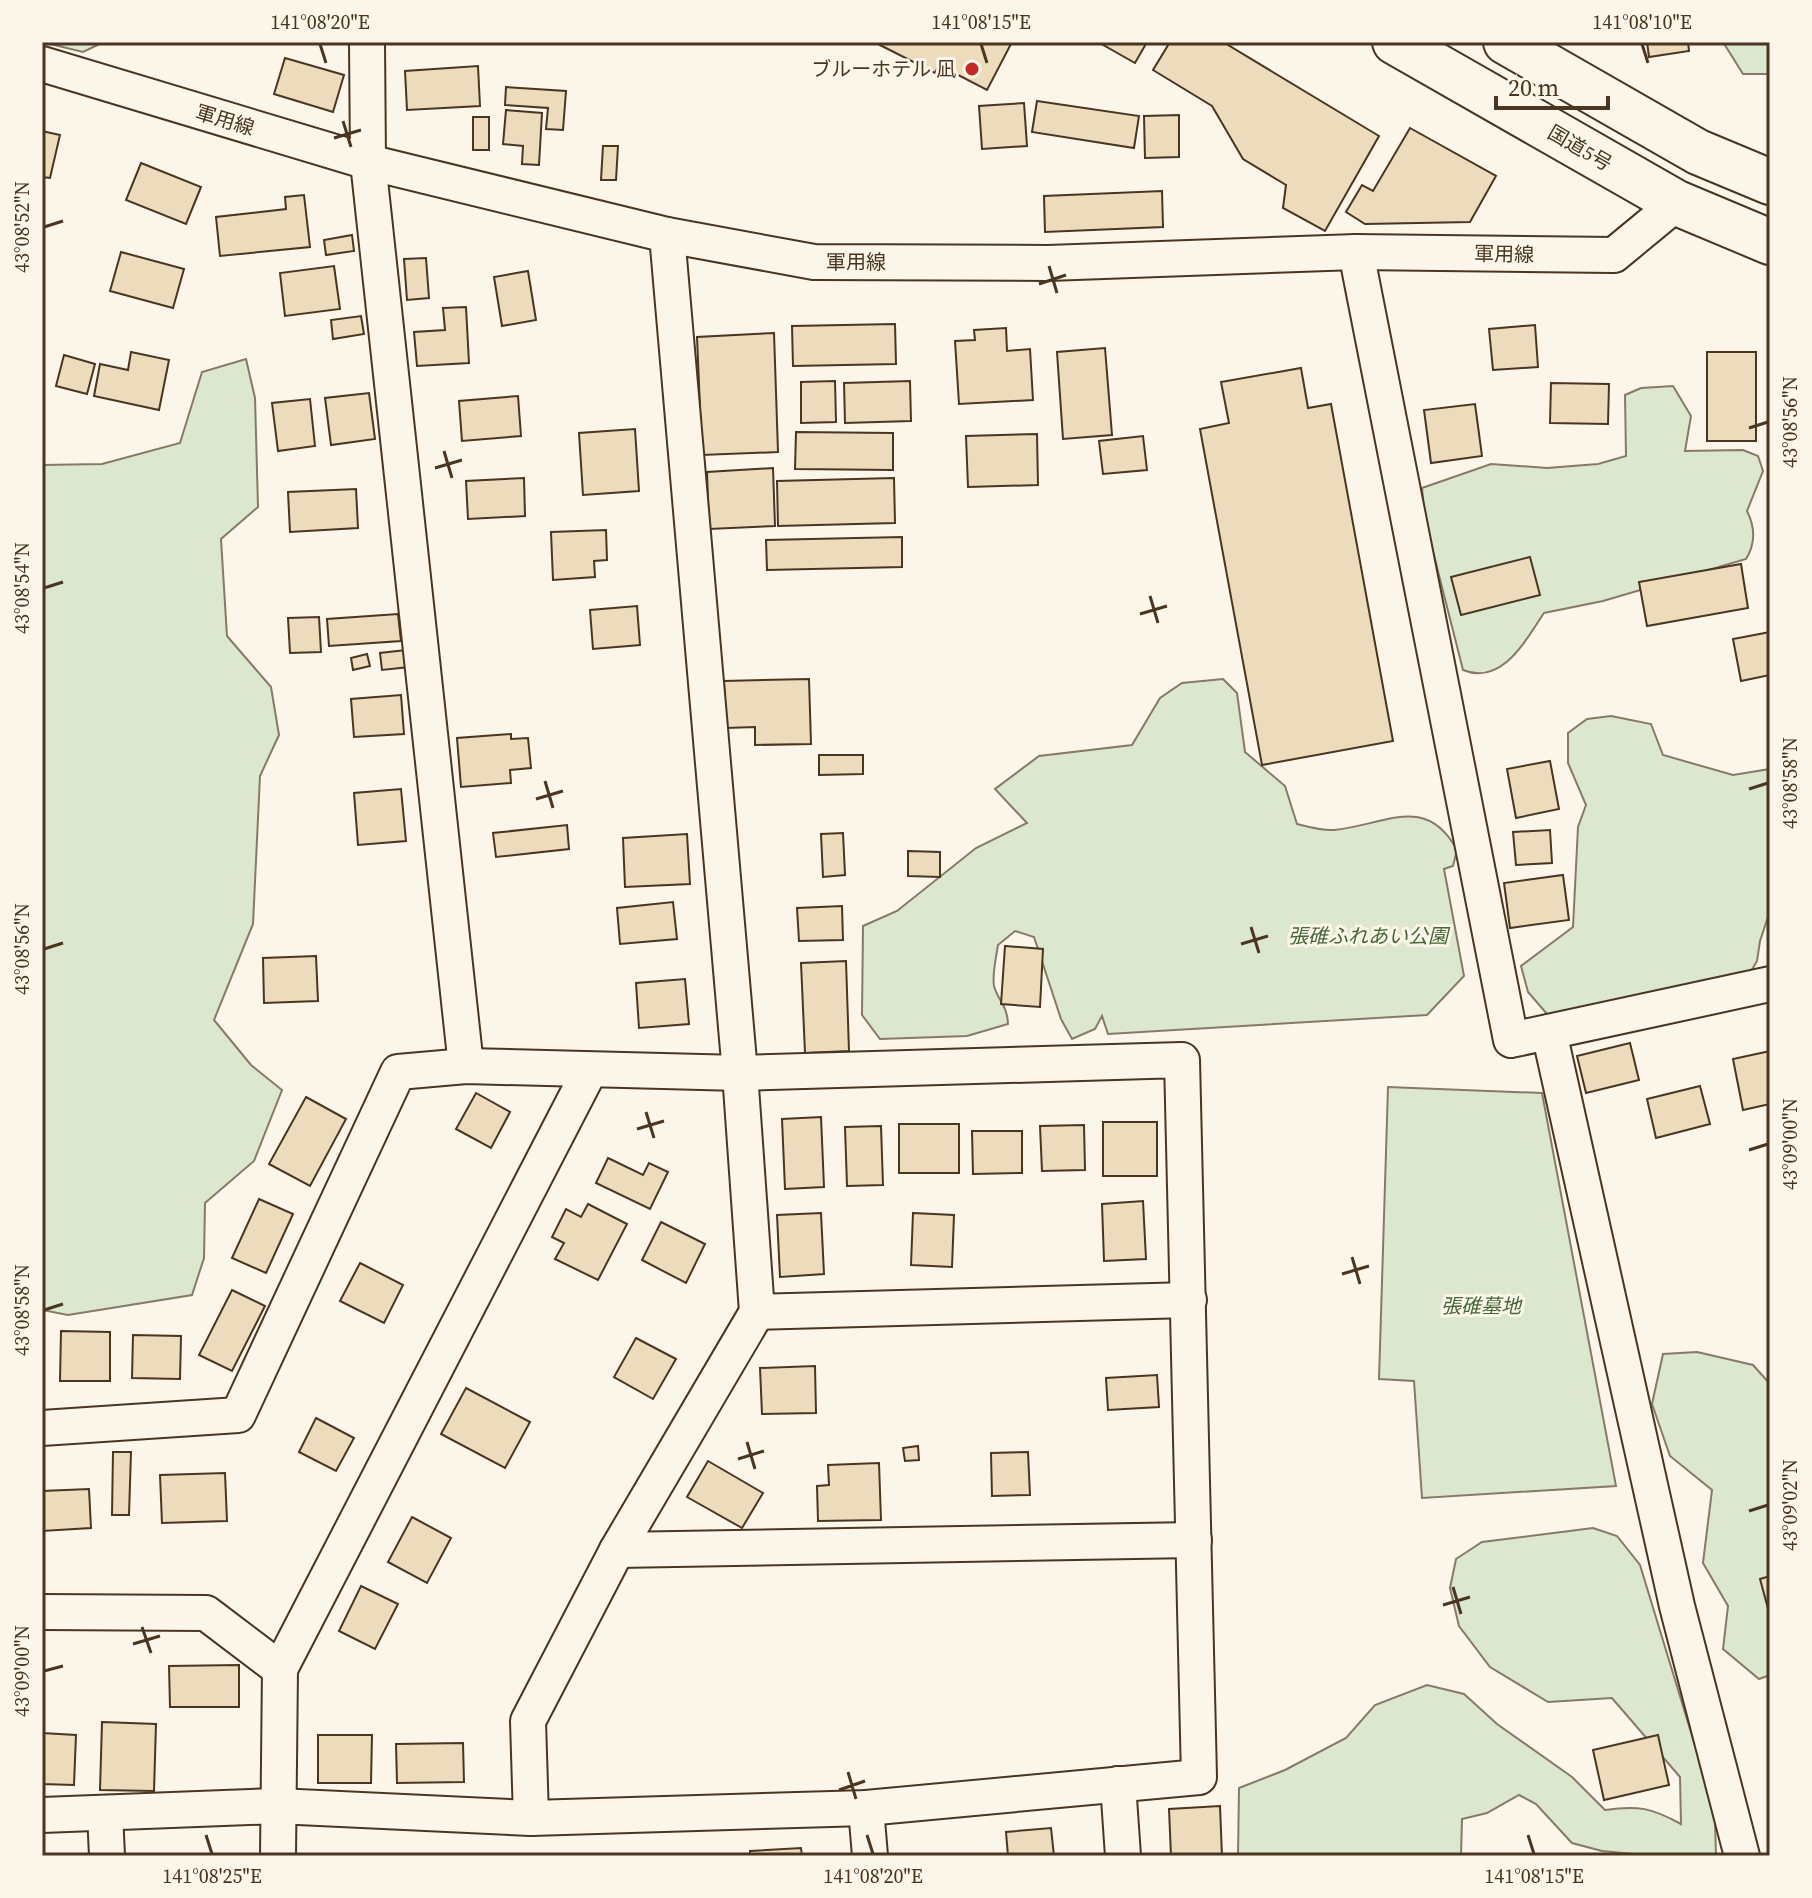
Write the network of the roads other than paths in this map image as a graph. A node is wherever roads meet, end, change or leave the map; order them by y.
1 (367, 42) edge
2 (1395, 42) edge
3 (1506, 42) edge
4 (42, 64) edge
5 (368, 162) junction
6 (1770, 182) edge
7 (1677, 203) junction
8 (667, 235) junction
9 (1770, 242) edge
10 (1356, 252) junction
11 (1770, 984) edge
12 (1549, 1032) junction
13 (466, 1066) junction
14 (590, 1070) junction
15 (740, 1073) junction
16 (1189, 1300) junction
17 (757, 1312) junction
18 (42, 1428) edge
19 (1194, 1540) junction
20 (617, 1550) junction
21 (42, 1612) edge
22 (280, 1669) junction
23 (1118, 1784) junction
24 (277, 1806) junction
25 (866, 1808) junction
26 (105, 1813) junction
27 (42, 1815) edge
28 (531, 1818) junction
29 (107, 1856) edge
30 (278, 1856) edge
31 (870, 1856) edge
32 (1123, 1856) edge
33 (1742, 1856) edge

1 - 5 street
2 - 7 highway, 国道5号
3 - 6 highway
4 - 5 street, 軍用線
5 - 8 street, 軍用線
5 - 13 street
7 - 9 highway, 国道5号
7 - 10 street, 軍用線
8 - 10 street, 軍用線
8 - 15 street
10 - 12 street
11 - 12 street
12 - 33 street
13 - 14 street
13 - 18 street
14 - 15 street
14 - 22 street
15 - 16 street
15 - 17 street
16 - 17 street
16 - 19 street
17 - 20 street
19 - 20 street
19 - 23 street
20 - 28 street
21 - 22 street
22 - 24 street
23 - 25 street
23 - 32 street
24 - 26 street
24 - 28 street
24 - 30 street
25 - 28 street
25 - 31 street
26 - 27 street
26 - 29 street

